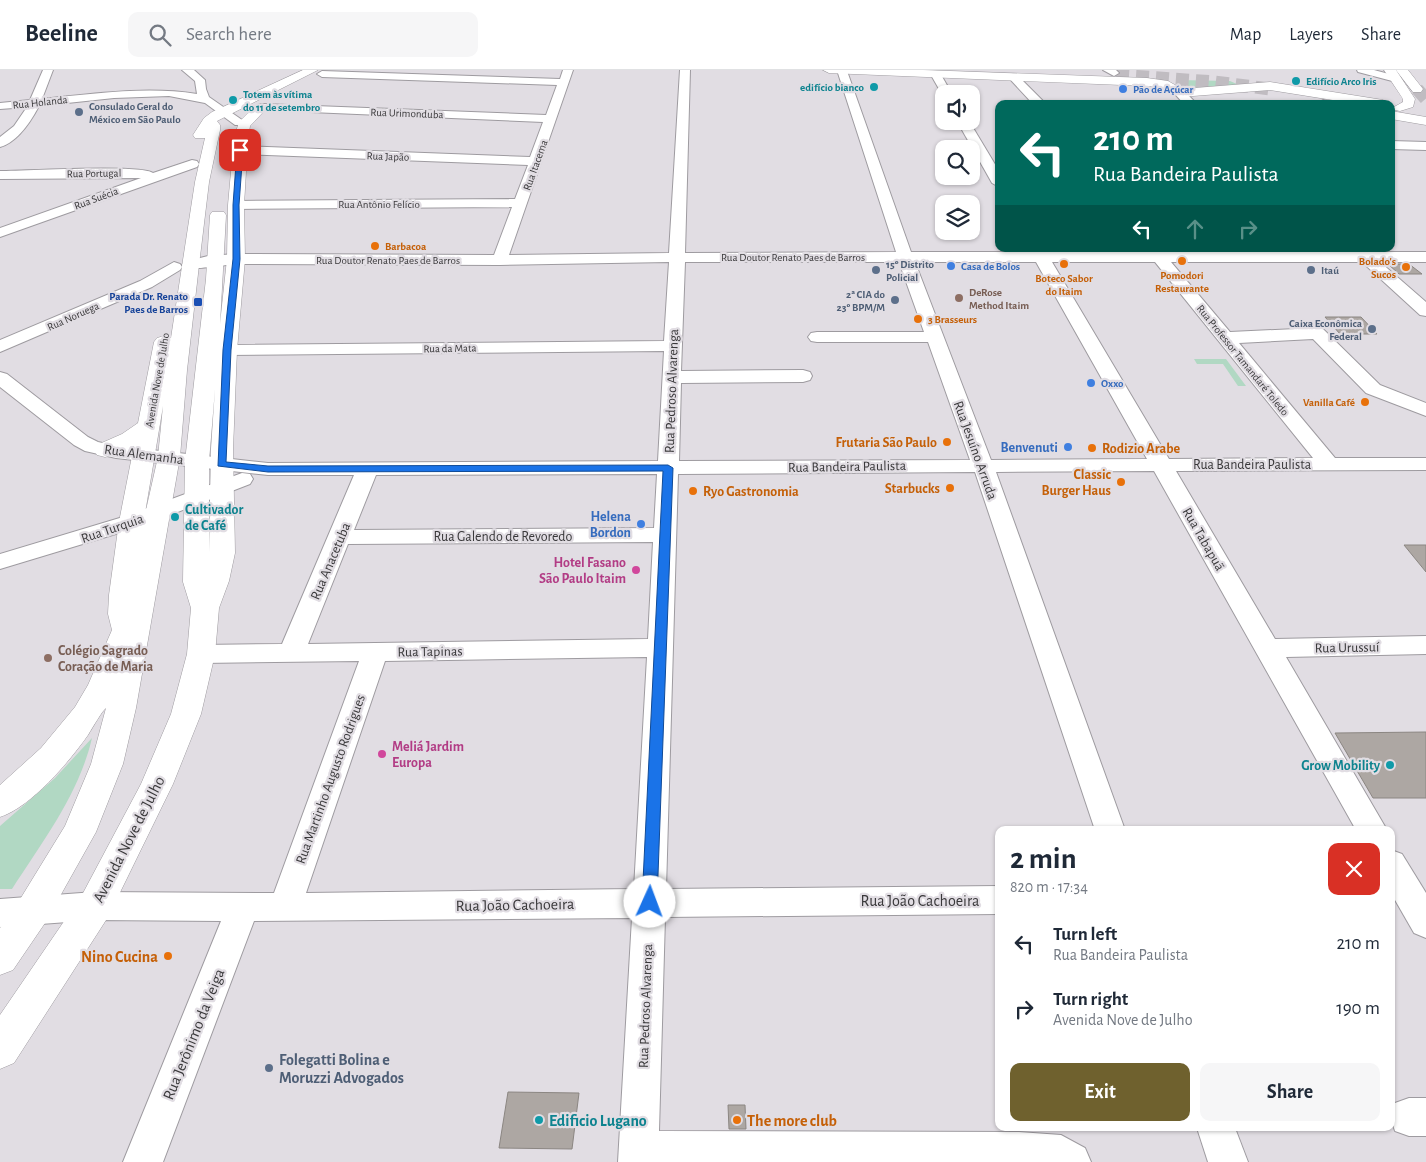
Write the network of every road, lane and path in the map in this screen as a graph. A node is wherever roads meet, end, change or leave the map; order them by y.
1 (48, 70) edge
2 (187, 70) edge
3 (685, 70) edge
4 (829, 70) edge
5 (842, 70) edge
6 (950, 70) edge
7 (1024, 70) edge
8 (1362, 70) edge
9 (321, 71) edge
10 (846, 71) edge
11 (1398, 73) edge
12 (1114, 74) edge
13 (936, 75) junction
14 (566, 76) edge
15 (1167, 76) junction
16 (1013, 77) junction
17 (1241, 80) junction
18 (1135, 81) junction
19 (942, 85) edge
20 (200, 86) junction
21 (169, 93) junction
22 (182, 95) junction
23 (1188, 96) edge
24 (204, 98) junction
25 (1036, 100) edge
26 (1302, 100) edge
27 (1320, 100) edge
28 (1334, 100) edge
29 (1359, 100) edge
30 (1426, 100) edge
31 (34, 103) junction
32 (260, 104) junction
33 (1398, 105) edge
34 (0, 106) edge
35 (224, 111) junction
36 (1426, 111) tunnel mouth
37 (1426, 118) tunnel mouth
38 (551, 119) junction
39 (209, 122) junction
40 (239, 122) junction
41 (970, 130) edge
42 (0, 143) edge
43 (1395, 145) edge
44 (1426, 146) edge
45 (240, 150) junction
46 (536, 161) junction
47 (993, 162) edge
48 (225, 166) dead end
49 (190, 172) junction
50 (0, 175) edge
51 (160, 175) junction
52 (184, 201) dead end
53 (521, 203) junction
54 (219, 205) dead end
55 (236, 205) junction
56 (0, 233) edge
57 (177, 250) dead end
58 (1039, 253) edge
59 (1214, 253) edge
60 (1361, 253) edge
61 (1426, 256) edge
62 (905, 257) junction
63 (677, 258) junction
64 (1159, 258) junction
65 (227, 260) junction
66 (500, 260) junction
67 (179, 270) junction
68 (1426, 311) edge
69 (817, 337) dead end
70 (934, 337) junction
71 (1225, 338) junction
72 (673, 346) junction
73 (0, 347) edge
74 (227, 350) junction
75 (803, 376) dead end
76 (672, 377) junction
77 (0, 378) edge
78 (1426, 410) edge
79 (148, 426) junction
80 (105, 450) junction
81 (144, 456) junction
82 (169, 457) junction
83 (197, 461) junction
84 (1328, 463) junction
85 (1161, 464) junction
86 (1426, 464) edge
87 (982, 465) junction
88 (368, 468) junction
89 (668, 468) junction
90 (222, 475) junction
91 (197, 496) junction
92 (158, 512) junction
93 (131, 522) junction
94 (665, 535) junction
95 (340, 537) junction
96 (0, 562) edge
97 (205, 608) junction
98 (129, 634) junction
99 (1426, 645) edge
100 (660, 648) junction
101 (1267, 648) junction
102 (376, 652) junction
103 (291, 653) junction
104 (201, 654) junction
105 (0, 804) edge
106 (1109, 826) edge
107 (1370, 826) edge
108 (1395, 870) edge
109 (1409, 894) edge
110 (995, 900) edge
111 (650, 902) junction
112 (95, 906) junction
113 (243, 906) junction
114 (285, 907) junction
115 (16, 912) edge
116 (1426, 924) edge
117 (0, 958) edge
118 (0, 1049) edge
119 (1217, 1131) edge
120 (638, 1156) edge
121 (142, 1162) edge
122 (1072, 1162) edge
123 (1228, 1162) edge

1 - 31 street
2 - 20 street
3 - 63 street, Rua Pedroso Alvarenga
4 - 5 main road
5 - 10 main road
5 - 62 street, Rua Jesuíno Arruda
6 - 12 main road
7 - 12 main road
8 - 11 street
9 - 14 street
9 - 32 main road, Avenida Nove de Julho
10 - 12 main road
10 - 13 main road
11 - 33 main road
12 - 15 main road
12 - 18 main road
13 - 16 main road
13 - 19 street
14 - 38 street, Rua Itacema
15 - 18 main road
15 - 23 main road
16 - 18 main road
16 - 25 street
17 - 23 main road
17 - 26 main road
17 - 29 main road
18 - 23 main road
20 - 21 street, Rua Holanda
20 - 24 street
21 - 22 street, Rua Holanda
21 - 31 street, Rua Holanda
22 - 24 street, Rua Holanda
22 - 39 street
24 - 32 main road
24 - 35 street
27 - 28 main road
30 - 33 main road
31 - 34 street, Rua Holanda
31 - 42 street
32 - 35 main road, Avenida Nove de Julho
32 - 38 street, Rua Urimonduba
32 - 40 main road, Avenida Nove de Julho
32 - 45 main road, Avenida Nove de Julho
33 - 36 main road
33 - 37 main road
35 - 39 main road, Avenida Nove de Julho
35 - 40 street
38 - 46 street, Rua Itacema
39 - 49 main road, Avenida Nove de Julho
39 - 67 main road, Avenida Nove de Julho
40 - 48 main road
41 - 47 street
43 - 44 street
45 - 46 street, Rua Japão
45 - 55 main road, Avenida Nove de Julho
46 - 53 street, Rua Itacema
49 - 51 street, Rua Portugal
49 - 52 main road, Avenida Nove de Julho
50 - 51 street, Rua Portugal
51 - 56 street, Rua Suécia
53 - 55 street, Rua Antônio Felício
53 - 66 street, Rua Itacema
54 - 65 main road, Avenida Nove de Julho
55 - 65 main road, Avenida Nove de Julho
57 - 67 main road, Avenida Nove de Julho
58 - 62 street, Rua Doutor Renato Paes de Barros
58 - 64 street, Rua Doutor Renato Paes de Barros
58 - 85 street, Rua Tabapuã
59 - 60 street, Rua Doutor Renato Paes de Barros
59 - 64 street, Rua Doutor Renato Paes de Barros
60 - 61 street, Rua Doutor Renato Paes de Barros
60 - 68 street
62 - 63 street, Rua Doutor Renato Paes de Barros
62 - 70 street, Rua Jesuíno Arruda
63 - 66 street, Rua Doutor Renato Paes de Barros
63 - 72 street, Rua Pedroso Alvarenga
64 - 71 street, Rua Professor Tamandaré Toledo
65 - 66 street, Rua Doutor Renato Paes de Barros
65 - 67 street, Rua Doutor Renato Paes de Barros
65 - 74 main road, Avenida Nove de Julho
65 - 83 main road, Avenida Nove de Julho
67 - 73 street, Rua Noruega
67 - 79 main road, Avenida Nove de Julho
67 - 82 main road, Avenida Nove de Julho
69 - 70 street
70 - 87 street, Rua Jesuíno Arruda
71 - 78 street
71 - 84 street, Rua Professor Tamandaré Toledo
72 - 74 street, Rua da Mata
72 - 76 street, Rua Pedroso Alvarenga
74 - 90 main road, Avenida Nove de Julho
75 - 76 street
76 - 89 street, Rua Pedroso Alvarenga
77 - 80 street, Rua Alemanha
79 - 80 main road
79 - 81 main road, Avenida Nove de Julho
80 - 81 street, Rua Alemanha
81 - 82 street, Rua Alemanha
81 - 93 main road, Avenida Nove de Julho
82 - 83 street, Rua Alemanha
82 - 92 main road, Avenida Nove de Julho
83 - 90 street, Rua Alemanha
83 - 91 main road, Avenida Nove de Julho
84 - 85 street, Rua Bandeira Paulista
84 - 86 street, Rua Bandeira Paulista
85 - 87 street, Rua Bandeira Paulista
85 - 101 street, Rua Tabapuã
87 - 89 street, Rua Bandeira Paulista
87 - 106 street, Rua Jesuíno Arruda
88 - 89 street, Rua Bandeira Paulista
88 - 90 street, Rua Bandeira Paulista
88 - 95 street, Rua Anacetuba
89 - 94 street, Rua Pedroso Alvarenga
90 - 91 street, Rua Turquia
90 - 97 main road, Avenida Nove de Julho
91 - 92 street, Rua Turquia
91 - 97 main road, Avenida Nove de Julho
92 - 93 street, Rua Turquia
92 - 98 main road, Avenida Nove de Julho
93 - 96 street, Rua Turquia
93 - 98 main road, Avenida Nove de Julho
94 - 95 street, Rua Galendo de Revoredo
94 - 100 street, Rua Pedroso Alvarenga
95 - 103 street, Rua Anacetuba
97 - 104 main road, Avenida Nove de Julho
98 - 105 main road
98 - 115 main road, Avenida Nove de Julho
99 - 101 street, Rua Urussuí
100 - 102 street, Rua Tapinas
100 - 111 street, Rua Pedroso Alvarenga
101 - 107 street, Rua Tabapuã
102 - 103 street, Rua Tapinas
102 - 114 street, Rua Martinho Augusto Rodrigues
103 - 104 street, Rua Tapinas
104 - 112 main road, Avenida Nove de Julho
108 - 109 street
109 - 116 street
110 - 111 street, Rua João Cachoeira
111 - 114 street, Rua João Cachoeira
111 - 120 street, Rua Pedroso Alvarenga
112 - 113 street, Rua João Cachoeira
112 - 115 street, Rua João Cachoeira
112 - 118 main road, Avenida Nove de Julho
113 - 114 street, Rua João Cachoeira
113 - 121 street, Rua Jerônimo da Veiga
115 - 117 main road, Avenida Nove de Julho
119 - 123 street
120 - 122 street

